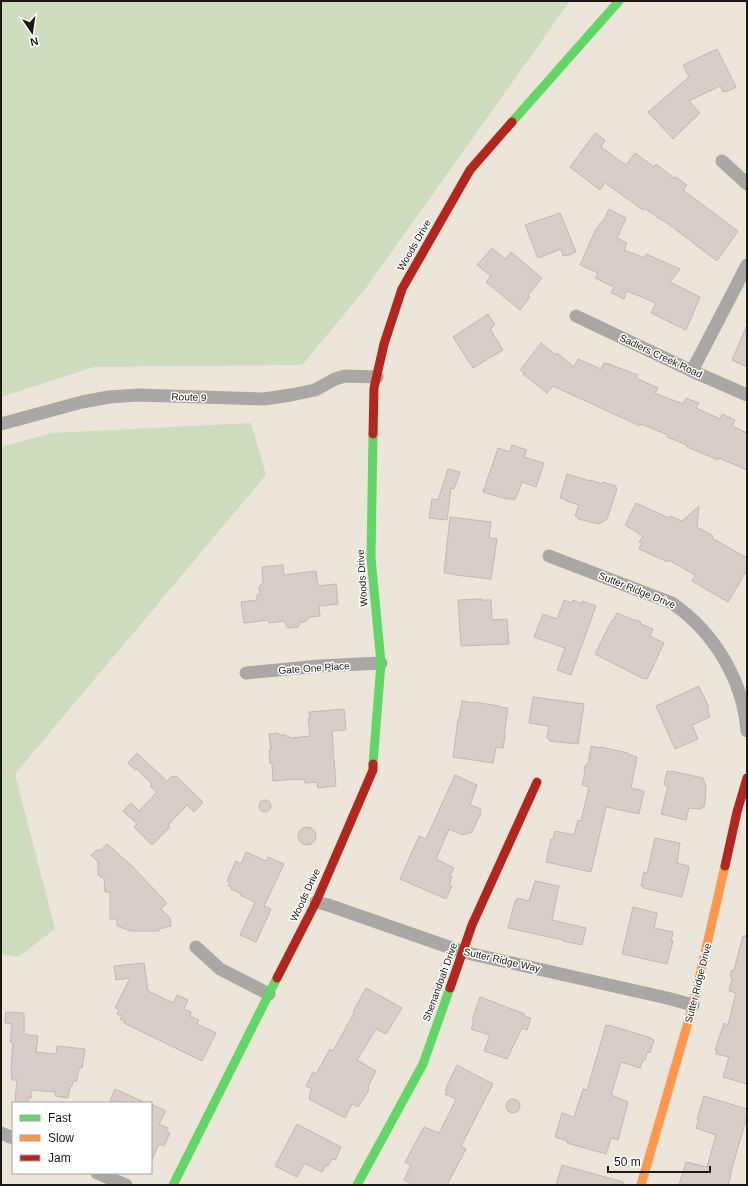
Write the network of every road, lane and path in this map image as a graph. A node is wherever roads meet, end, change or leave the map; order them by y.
1 (620, 1) edge
2 (722, 161) dead end
3 (747, 184) edge
4 (747, 265) edge
5 (576, 316) dead end
6 (692, 371) junction
7 (377, 377) junction
8 (747, 395) edge
9 (1, 424) edge
10 (549, 556) dead end
11 (381, 664) junction
12 (246, 673) dead end
13 (747, 731) edge
14 (747, 778) edge
15 (537, 782) dead end
16 (316, 902) junction
17 (196, 947) dead end
18 (463, 952) junction
19 (269, 994) junction
20 (693, 1005) junction
21 (1, 1133) edge
22 (12, 1138) edge
23 (99, 1174) edge
24 (126, 1185) edge
25 (173, 1185) edge
26 (357, 1185) edge
27 (641, 1185) edge

1 - 7 street, Woods Drive
2 - 3 street
4 - 6 street
5 - 6 street, Sadlers Creek Road
6 - 8 street, Sadlers Creek Road
7 - 9 street, Route 9
7 - 11 street, Woods Drive
10 - 13 street, Sutter Ridge Drive
11 - 12 street, Gate One Place
11 - 16 street, Woods Drive
14 - 20 street, Sutter Ridge Drive
15 - 18 street, Shenandoah Drive
16 - 18 street, Sutter Ridge Way
16 - 19 street, Woods Drive
17 - 19 street
18 - 20 street, Sutter Ridge Way
18 - 26 street, Shenandoah Drive
19 - 25 street, Woods Drive
20 - 27 street, Sutter Ridge Drive
21 - 22 street
23 - 24 street

